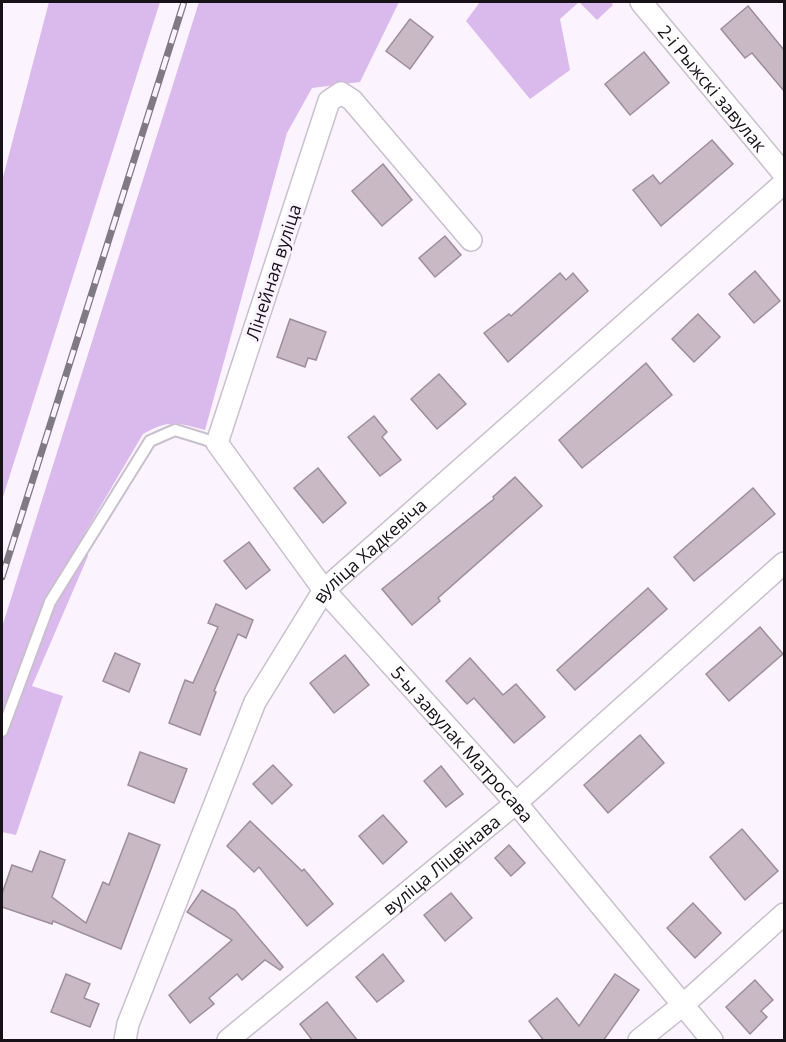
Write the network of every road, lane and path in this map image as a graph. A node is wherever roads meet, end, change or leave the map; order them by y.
1 (641, 2) edge
2 (784, 174) edge
3 (784, 183) edge
4 (471, 240) dead end
5 (217, 443) junction
6 (784, 563) edge
7 (324, 590) junction
8 (2, 731) edge
9 (516, 803) junction
10 (784, 914) edge
11 (684, 1004) junction
12 (125, 1041) edge
13 (228, 1041) edge
14 (639, 1041) edge
15 (712, 1041) edge

1 - 2 street, 2-і Рыжскі завулак
3 - 7 street, вуліца Хадкевіча
4 - 5 street, Лінейная вуліца
5 - 7 street, 5-ы завулак Матросава
5 - 8 lane
6 - 9 street, вуліца Ліцвінава
7 - 9 street, 5-ы завулак Матросава
7 - 12 street, вуліца Хадкевіча
9 - 11 street, 5-ы завулак Матросава
9 - 13 street, вуліца Ліцвінава
10 - 11 street
11 - 14 street
11 - 15 street, 5-ы завулак Матросава

